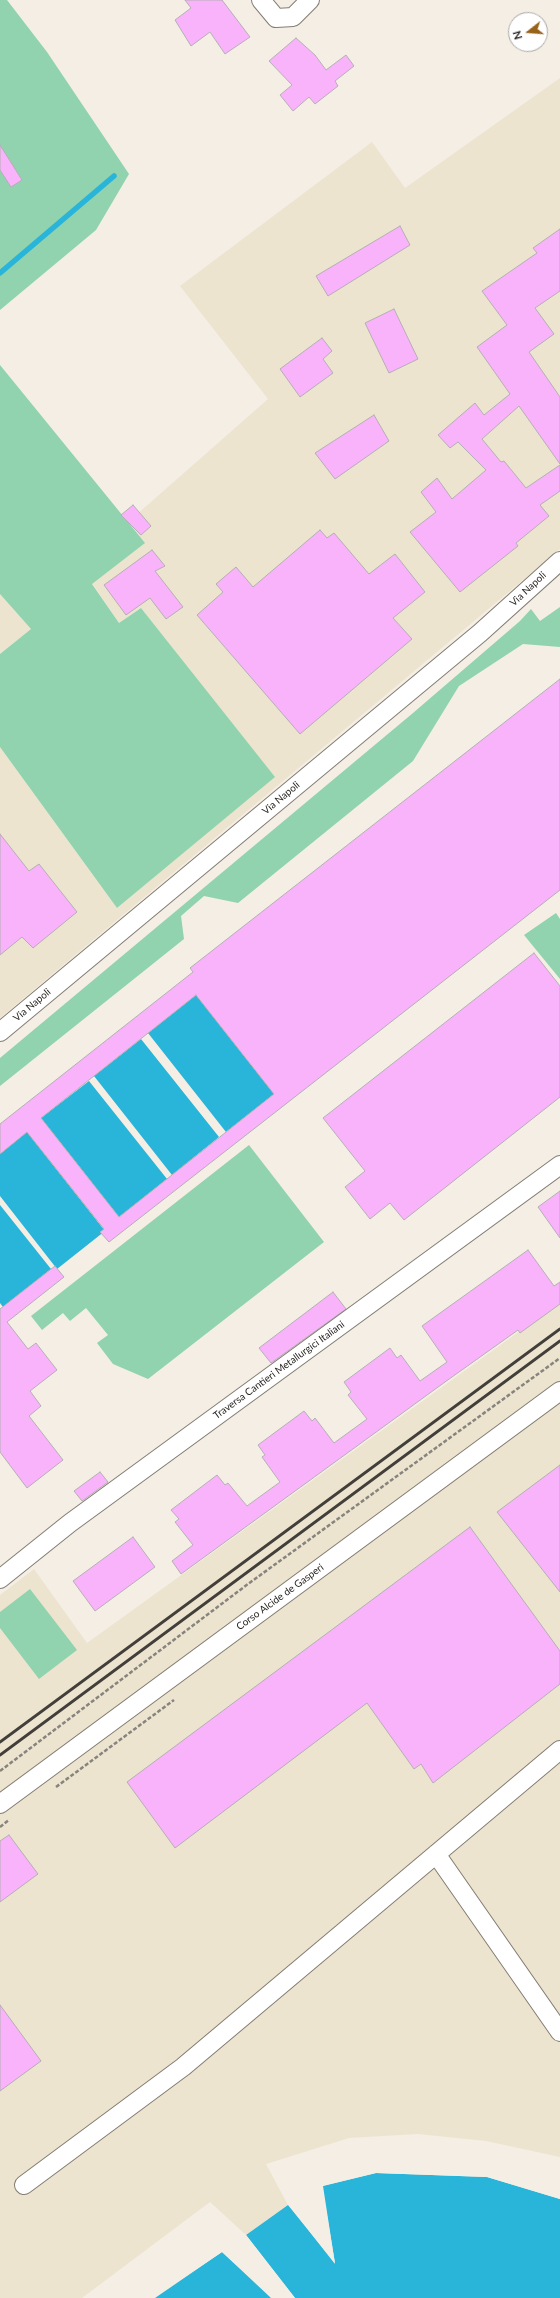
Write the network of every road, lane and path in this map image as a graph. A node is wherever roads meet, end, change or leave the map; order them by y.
1 (261, 0) edge
2 (310, 0) edge
3 (560, 561) edge
4 (0, 1032) edge
5 (560, 1165) edge
6 (560, 1358) edge
7 (560, 1391) edge
8 (0, 1579) edge
9 (560, 1750) edge
10 (0, 1770) edge
11 (0, 1804) edge
12 (436, 1854) junction
13 (560, 2032) edge
14 (24, 2185) dead end

1 - 2 street
3 - 4 street, Via Napoli
5 - 8 street, Traversa Cantieri Metallurgici Italiani
6 - 10 path
7 - 11 street, Corso Alcide de Gasperi
9 - 12 street
12 - 13 street
12 - 14 street

